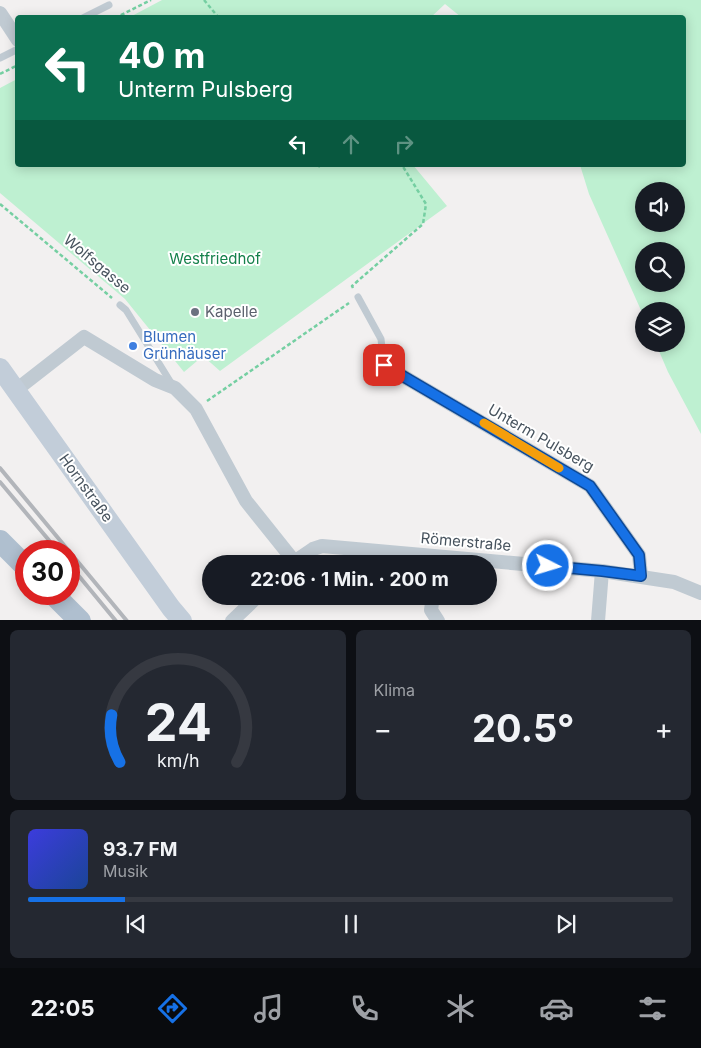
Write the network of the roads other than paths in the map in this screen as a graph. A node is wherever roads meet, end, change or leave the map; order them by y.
1 (109, 5) dead end
2 (0, 13) edge
3 (89, 15) edge
4 (15, 36) edge
5 (15, 50) edge
6 (0, 58) edge
7 (358, 296) road end
8 (120, 305) road end
9 (384, 365) joint
10 (0, 368) edge
11 (175, 388) junction
12 (16, 390) junction
13 (0, 541) edge
14 (288, 555) edge
15 (304, 555) edge
16 (397, 555) edge
17 (15, 556) edge
18 (497, 564) edge
19 (602, 571) junction
20 (641, 576) junction
21 (701, 593) edge
22 (64, 605) edge
23 (248, 605) edge
24 (432, 605) edge
25 (176, 616) edge
26 (80, 620) edge
27 (232, 620) edge
28 (438, 620) edge
29 (598, 620) edge

1 - 3 lane
2 - 4 street
5 - 6 lane
7 - 9 lane
8 - 11 lane, Wolfsgasse
9 - 20 street, Unterm Pulsberg
10 - 12 street, Hornstraße
11 - 12 street, Wolfsgasse
11 - 14 street, Wolfsgasse
12 - 25 street, Hornstraße
13 - 17 main road
15 - 16 street, Römerstraße
18 - 19 street, Römerstraße
19 - 20 street, Römerstraße
19 - 29 street
20 - 21 street, Römerstraße
22 - 26 main road
23 - 27 street
24 - 28 street

